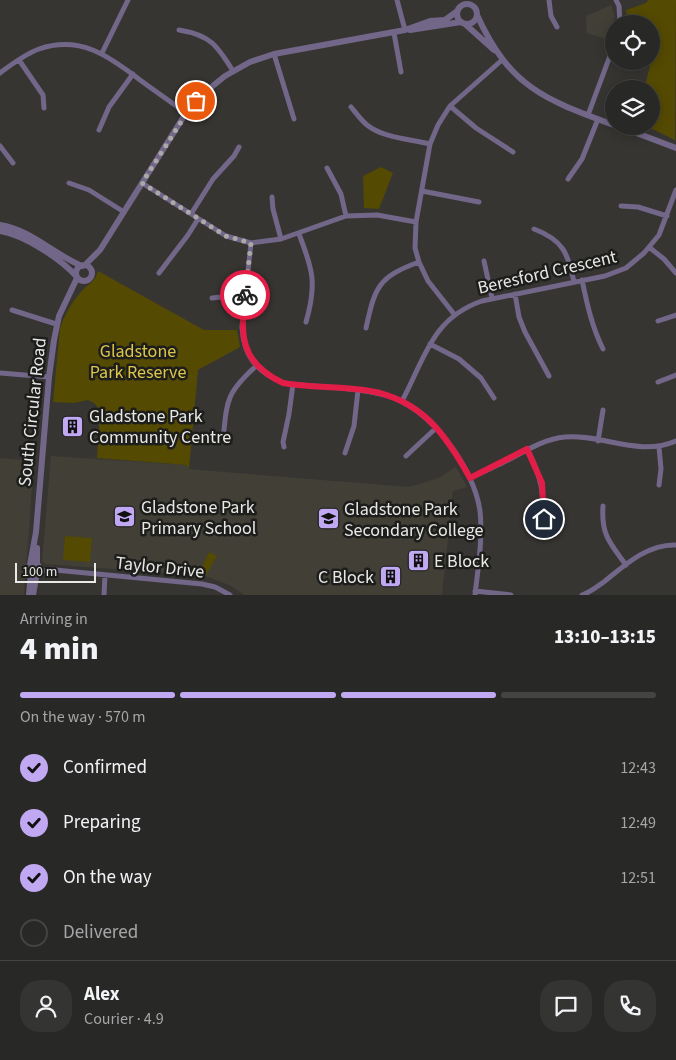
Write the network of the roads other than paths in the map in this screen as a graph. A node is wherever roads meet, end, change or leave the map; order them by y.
1 (128, 0) edge
2 (397, 0) edge
3 (479, 0) edge
4 (549, 0) edge
5 (616, 0) edge
6 (468, 2) edge
7 (456, 12) junction
8 (477, 13) junction
9 (620, 15) edge
10 (463, 23) junction
11 (484, 27) junction
12 (556, 27) dead end
13 (179, 30) dead end
14 (405, 30) junction
15 (394, 32) junction
16 (474, 34) junction
17 (102, 53) junction
18 (497, 53) junction
19 (274, 54) junction
20 (19, 60) junction
21 (502, 60) junction
22 (605, 69) edge
23 (233, 71) junction
24 (401, 72) dead end
25 (0, 73) edge
26 (133, 74) junction
27 (450, 106) junction
28 (351, 107) dead end
29 (44, 108) dead end
30 (186, 114) junction
31 (588, 115) junction
32 (294, 119) dead end
33 (598, 119) junction
34 (605, 122) edge
35 (99, 130) dead end
36 (642, 135) edge
37 (430, 144) junction
38 (0, 146) edge
39 (239, 147) dead end
40 (676, 148) edge
41 (513, 152) dead end
42 (13, 163) dead end
43 (327, 168) dead end
44 (568, 179) dead end
45 (70, 183) dead end
46 (142, 183) junction
47 (676, 190) edge
48 (422, 191) junction
49 (272, 197) dead end
50 (479, 202) dead end
51 (674, 205) edge
52 (621, 206) dead end
53 (124, 212) junction
54 (191, 214) junction
55 (346, 216) junction
56 (667, 216) junction
57 (198, 218) junction
58 (416, 222) junction
59 (0, 225) edge
60 (534, 229) dead end
61 (0, 231) edge
62 (299, 234) junction
63 (282, 239) junction
64 (33, 241) junction
65 (251, 243) junction
66 (650, 248) junction
67 (100, 250) junction
68 (484, 261) dead end
69 (419, 262) junction
70 (83, 265) junction
71 (92, 272) junction
72 (676, 273) edge
73 (159, 274) dead end
74 (79, 279) junction
75 (582, 280) junction
76 (574, 282) junction
77 (515, 294) junction
78 (212, 298) dead end
79 (492, 298) junction
80 (245, 299) junction
81 (12, 310) dead end
82 (454, 314) junction
83 (676, 315) edge
84 (658, 320) dead end
85 (306, 322) dead end
86 (56, 324) junction
87 (366, 328) dead end
88 (430, 344) junction
89 (603, 349) dead end
90 (256, 366) junction
91 (0, 373) edge
92 (676, 375) edge
93 (549, 376) dead end
94 (49, 377) junction
95 (658, 382) dead end
96 (293, 384) junction
97 (358, 390) junction
98 (494, 398) dead end
99 (402, 400) junction
100 (604, 410) dead end
101 (436, 428) junction
102 (223, 440) dead end
103 (598, 441) junction
104 (676, 442) edge
105 (284, 446) dead end
106 (659, 446) junction
107 (527, 449) junction
108 (345, 453) dead end
109 (406, 456) dead end
110 (470, 478) junction
111 (659, 485) dead end
112 (602, 506) dead end
113 (544, 535) dead end
114 (676, 545) edge
115 (626, 565) junction
116 (35, 569) junction
117 (105, 575) junction
118 (594, 589) junction
119 (475, 593) edge
120 (29, 595) edge
121 (33, 595) edge
122 (104, 595) edge
123 (230, 595) edge
124 (511, 595) edge
125 (582, 595) edge
126 (598, 595) edge

1 - 17 street
2 - 14 street
3 - 8 street
4 - 12 street
5 - 9 street
6 - 7 street
6 - 8 street
7 - 10 street
7 - 14 street
8 - 10 street
8 - 11 street
10 - 14 street
10 - 16 street
11 - 16 street
11 - 18 street
13 - 23 street
14 - 15 street
15 - 19 street
15 - 24 street
16 - 18 street
17 - 20 street
17 - 26 street
18 - 21 street
19 - 23 street
19 - 32 street
20 - 25 street
20 - 29 street
21 - 27 street
21 - 31 street
22 - 31 street
23 - 30 street
26 - 30 street
26 - 35 street
27 - 37 street
27 - 41 street
28 - 37 street
30 - 46 street
31 - 33 street
33 - 34 street
33 - 44 street
36 - 40 street
37 - 48 street
38 - 42 street
39 - 54 street
43 - 55 street
45 - 53 street
46 - 53 street
46 - 54 street
47 - 51 street, Beresford Crescent
48 - 50 street
48 - 58 street
49 - 63 street
51 - 56 street, Beresford Crescent
52 - 56 street
53 - 67 street
54 - 57 street
55 - 58 street
55 - 62 street
56 - 66 street, Beresford Crescent
57 - 65 street
57 - 73 street
58 - 69 street
59 - 64 street
60 - 76 street
61 - 64 street
62 - 63 street
62 - 85 street
63 - 65 street
64 - 70 street
64 - 74 street
65 - 80 street
66 - 72 street
66 - 75 street, Beresford Crescent
67 - 70 street
67 - 71 street
68 - 79 street
69 - 82 street
69 - 87 street
70 - 71 street
70 - 74 street
71 - 74 street
74 - 86 street, South Circular Road
75 - 76 street, Beresford Crescent
75 - 89 street
76 - 77 street, Beresford Crescent
77 - 79 street, Beresford Crescent
77 - 93 street
78 - 80 street
79 - 82 street, Beresford Crescent
80 - 90 street
81 - 86 street
82 - 88 street, Beresford Crescent
83 - 84 street
86 - 94 street, South Circular Road
88 - 98 street
88 - 99 street, Beresford Crescent
90 - 96 street
90 - 102 street
91 - 94 street
92 - 95 street
94 - 116 street, South Circular Road
96 - 97 street
96 - 105 street
97 - 99 street
97 - 108 street
99 - 101 street
100 - 103 street
101 - 109 street
101 - 110 street
103 - 106 street
103 - 107 street
104 - 106 street
106 - 111 street
107 - 110 street
107 - 113 street
110 - 119 street
112 - 115 street
114 - 115 street
115 - 118 street
116 - 117 street, Taylor Drive
116 - 120 street, South Circular Road
116 - 121 street, South Circular Road
117 - 122 street
117 - 123 street, Taylor Drive
118 - 125 street
118 - 126 street
119 - 124 street

